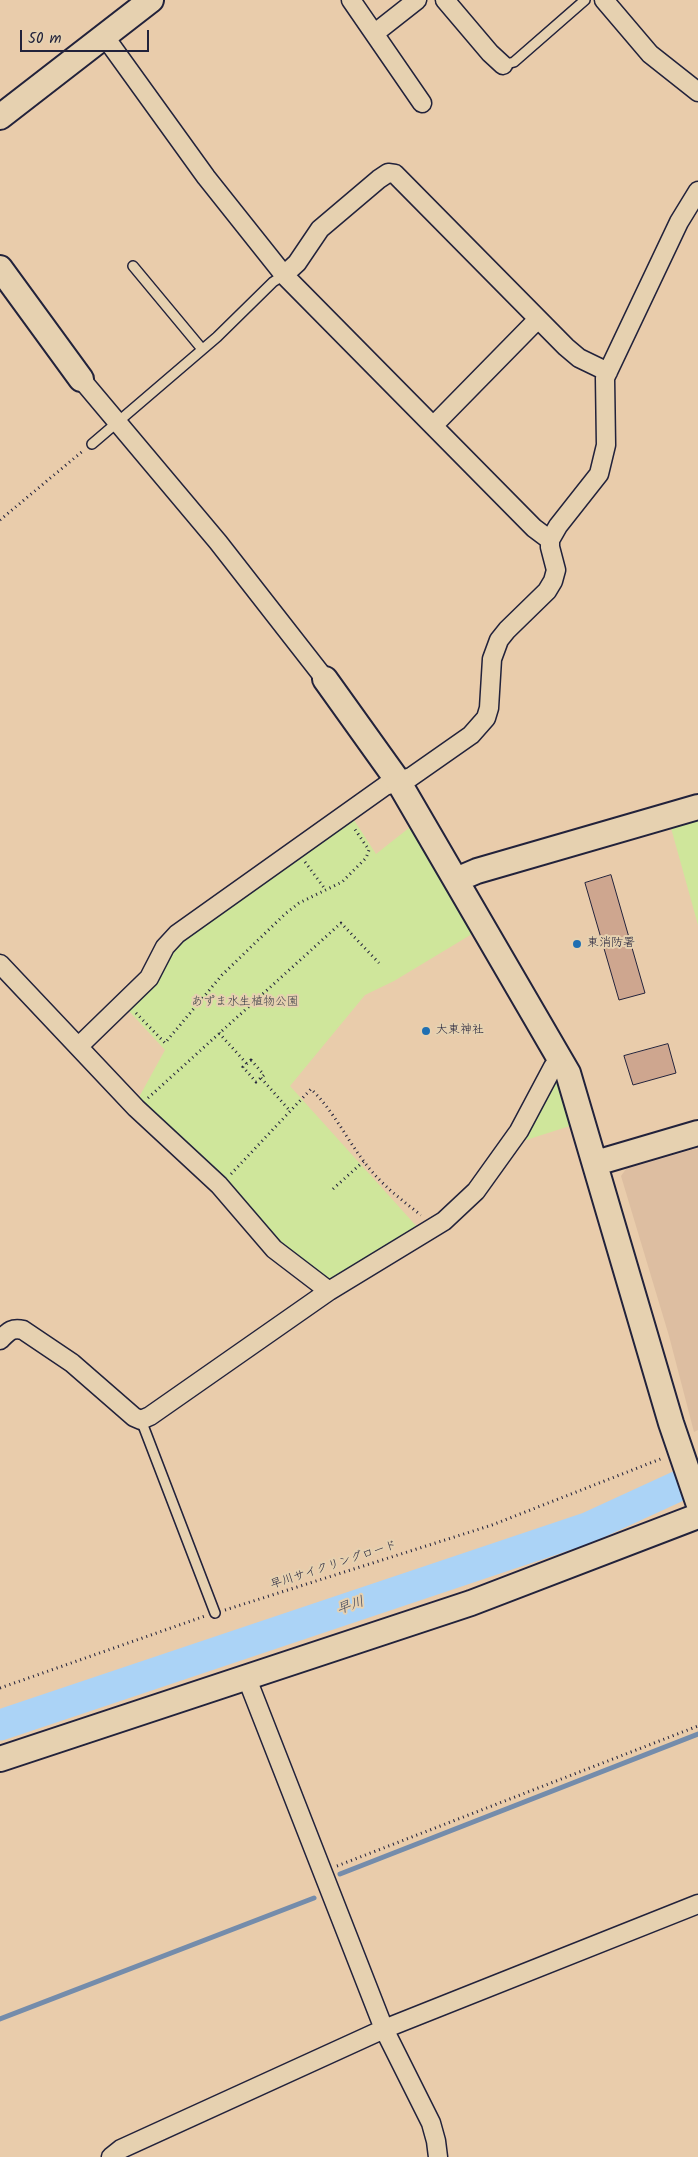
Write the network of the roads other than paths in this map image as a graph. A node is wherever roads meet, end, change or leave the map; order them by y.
1 (151, 0) edge
2 (351, 0) edge
3 (417, 0) edge
4 (445, 0) edge
5 (585, 0) edge
6 (604, 0) edge
7 (375, 33) junction
8 (105, 37) junction
9 (503, 65) joint
10 (698, 92) edge
11 (422, 102) dead end
12 (0, 117) edge
13 (698, 190) edge
14 (132, 266) dead end
15 (0, 268) edge
16 (284, 275) junction
17 (538, 319) junction
18 (202, 349) junction
19 (608, 372) junction
20 (81, 379) joint
21 (116, 422) junction
22 (434, 425) junction
23 (92, 444) road end
24 (550, 540) junction
25 (325, 679) joint
26 (398, 781) junction
27 (698, 807) edge
28 (456, 880) junction
29 (0, 964) edge
30 (79, 1046) junction
31 (560, 1058) junction
32 (698, 1133) edge
33 (596, 1163) junction
34 (329, 1291) junction
35 (0, 1340) edge
36 (141, 1420) junction
37 (698, 1502) edge
38 (698, 1516) edge
39 (215, 1613) road end
40 (246, 1676) junction
41 (0, 1760) edge
42 (698, 1904) edge
43 (384, 2029) junction
44 (111, 2157) edge
45 (438, 2157) edge

1 - 8 street
2 - 7 street
3 - 7 street
4 - 9 street
5 - 9 lane
6 - 10 street
7 - 11 street
8 - 12 street
8 - 16 street
13 - 19 street
14 - 18 lane
15 - 20 street
16 - 17 street
16 - 18 lane
16 - 22 street
17 - 19 street
17 - 22 street
18 - 21 lane
19 - 24 street
20 - 21 street
21 - 23 lane
21 - 25 street
22 - 24 street
24 - 26 street
25 - 26 street
26 - 28 street
26 - 30 street
27 - 28 street
28 - 31 street
29 - 30 street
30 - 34 street
31 - 33 street
31 - 34 street
32 - 33 street
33 - 37 street
34 - 36 street
35 - 36 street
36 - 39 lane
38 - 40 street
40 - 41 street
40 - 43 street
42 - 43 street
43 - 44 street
43 - 45 street

